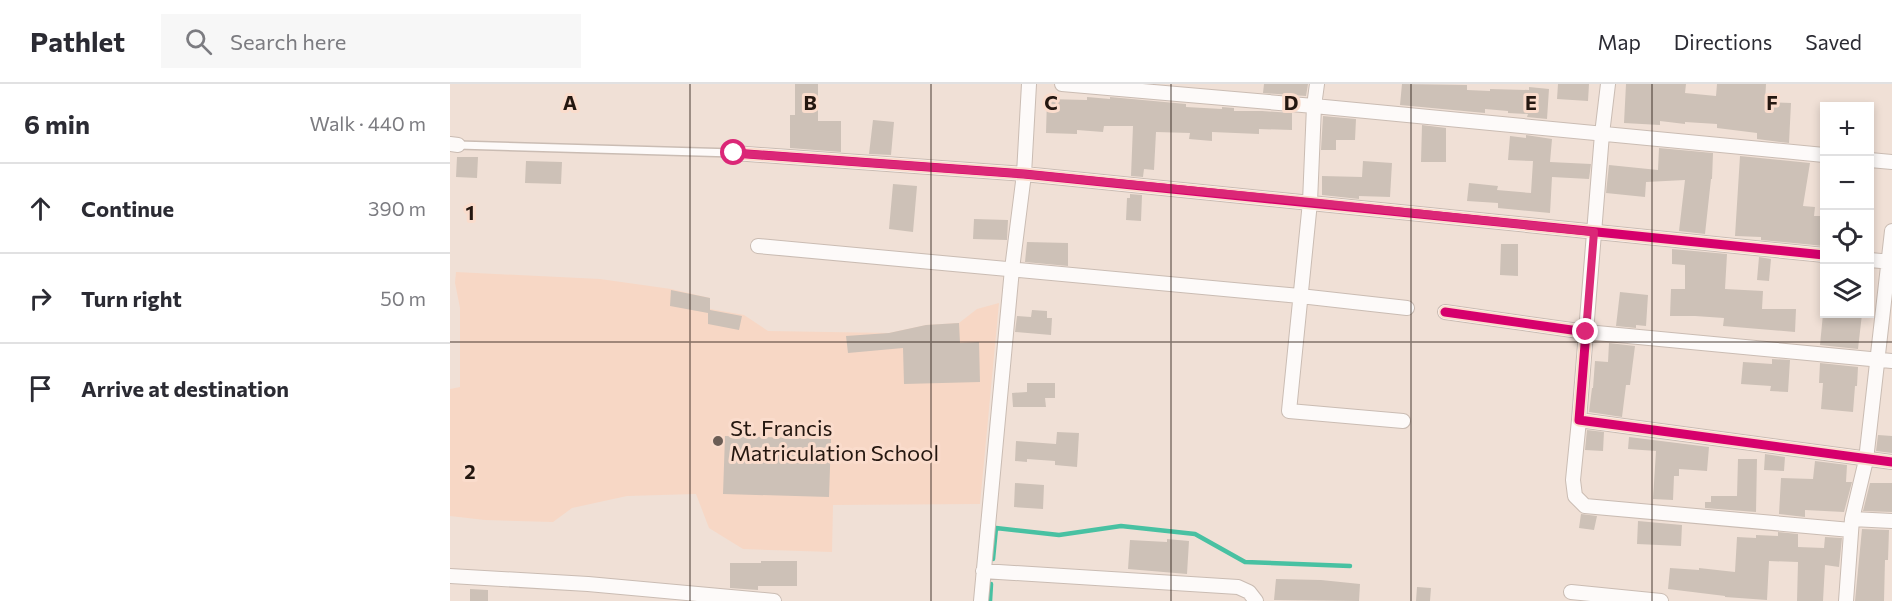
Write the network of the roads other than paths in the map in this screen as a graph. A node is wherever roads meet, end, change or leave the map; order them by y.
1 (1029, 84) edge
2 (1062, 84) edge
3 (1317, 84) edge
4 (1608, 84) edge
5 (1314, 106) junction
6 (1602, 134) junction
7 (454, 144) edge
8 (734, 153) joint
9 (1820, 155) edge
10 (1874, 160) edge
11 (1892, 162) edge
12 (1024, 174) junction
13 (1310, 202) junction
14 (1892, 231) edge
15 (1594, 232) junction
16 (758, 246) dead end
17 (1820, 255) edge
18 (1874, 260) edge
19 (1890, 262) edge
20 (1012, 269) junction
21 (1300, 296) junction
22 (1407, 308) dead end
23 (1445, 312) dead end
24 (1586, 332) junction
25 (1885, 360) edge
26 (1579, 420) junction
27 (1403, 421) dead end
28 (1866, 460) junction
29 (1892, 462) edge
30 (1892, 521) edge
31 (1852, 524) junction
32 (984, 571) junction
33 (450, 576) edge
34 (1571, 592) dead end
35 (674, 596) edge
36 (774, 601) edge
37 (981, 601) edge
38 (1256, 601) edge
39 (1661, 601) edge
40 (1846, 601) edge

1 - 12 street
2 - 5 street
3 - 5 street
4 - 6 street
5 - 6 street
5 - 13 street
6 - 9 street
6 - 15 street
7 - 8 lane
8 - 12 street
10 - 11 street
12 - 13 street
12 - 20 street
13 - 15 street
13 - 21 street
14 - 19 street
15 - 17 street
15 - 24 street
16 - 20 street
18 - 19 street
19 - 25 street
20 - 21 street
20 - 32 street
21 - 22 street
21 - 27 street
23 - 24 street
24 - 25 street
24 - 26 street
25 - 28 street
26 - 28 street
26 - 31 street
28 - 29 street
28 - 31 street
30 - 31 street
31 - 40 street
32 - 37 street
32 - 38 street
33 - 35 street
34 - 39 street
35 - 36 street

